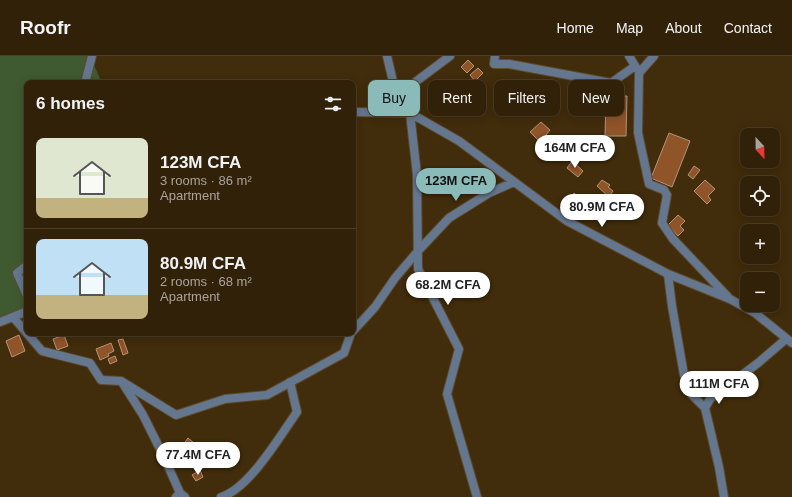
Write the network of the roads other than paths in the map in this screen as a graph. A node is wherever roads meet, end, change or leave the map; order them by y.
1 (92, 56) edge
2 (387, 56) edge
3 (450, 56) edge
4 (495, 56) edge
5 (629, 56) edge
6 (654, 56) edge
7 (637, 69) junction
8 (87, 80) edge
9 (393, 80) edge
10 (417, 80) edge
11 (356, 112) edge
12 (368, 112) edge
13 (410, 116) edge
14 (415, 116) edge
15 (514, 182) junction
16 (418, 251) junction
17 (24, 267) edge
18 (668, 274) junction
19 (24, 289) edge
20 (730, 299) junction
21 (24, 312) edge
22 (13, 317) junction
23 (0, 322) edge
24 (356, 328) edge
25 (24, 330) edge
26 (29, 336) edge
27 (350, 336) edge
28 (789, 341) edge
29 (121, 381) junction
30 (290, 382) junction
31 (705, 408) junction
32 (180, 496) edge
33 (221, 497) edge
34 (478, 497) edge
35 (724, 497) edge

1 - 8 street
2 - 9 street
3 - 10 street
4 - 7 street
5 - 7 street
6 - 7 street
7 - 20 street
11 - 12 street
13 - 16 street
14 - 15 street
15 - 16 street
15 - 18 street
16 - 24 street
16 - 34 street
17 - 19 street
18 - 20 street
18 - 31 street
20 - 28 street
21 - 22 street
22 - 23 street
22 - 25 street
26 - 29 street
27 - 30 street
28 - 31 street
29 - 30 street
29 - 32 street
30 - 33 street
31 - 35 street

